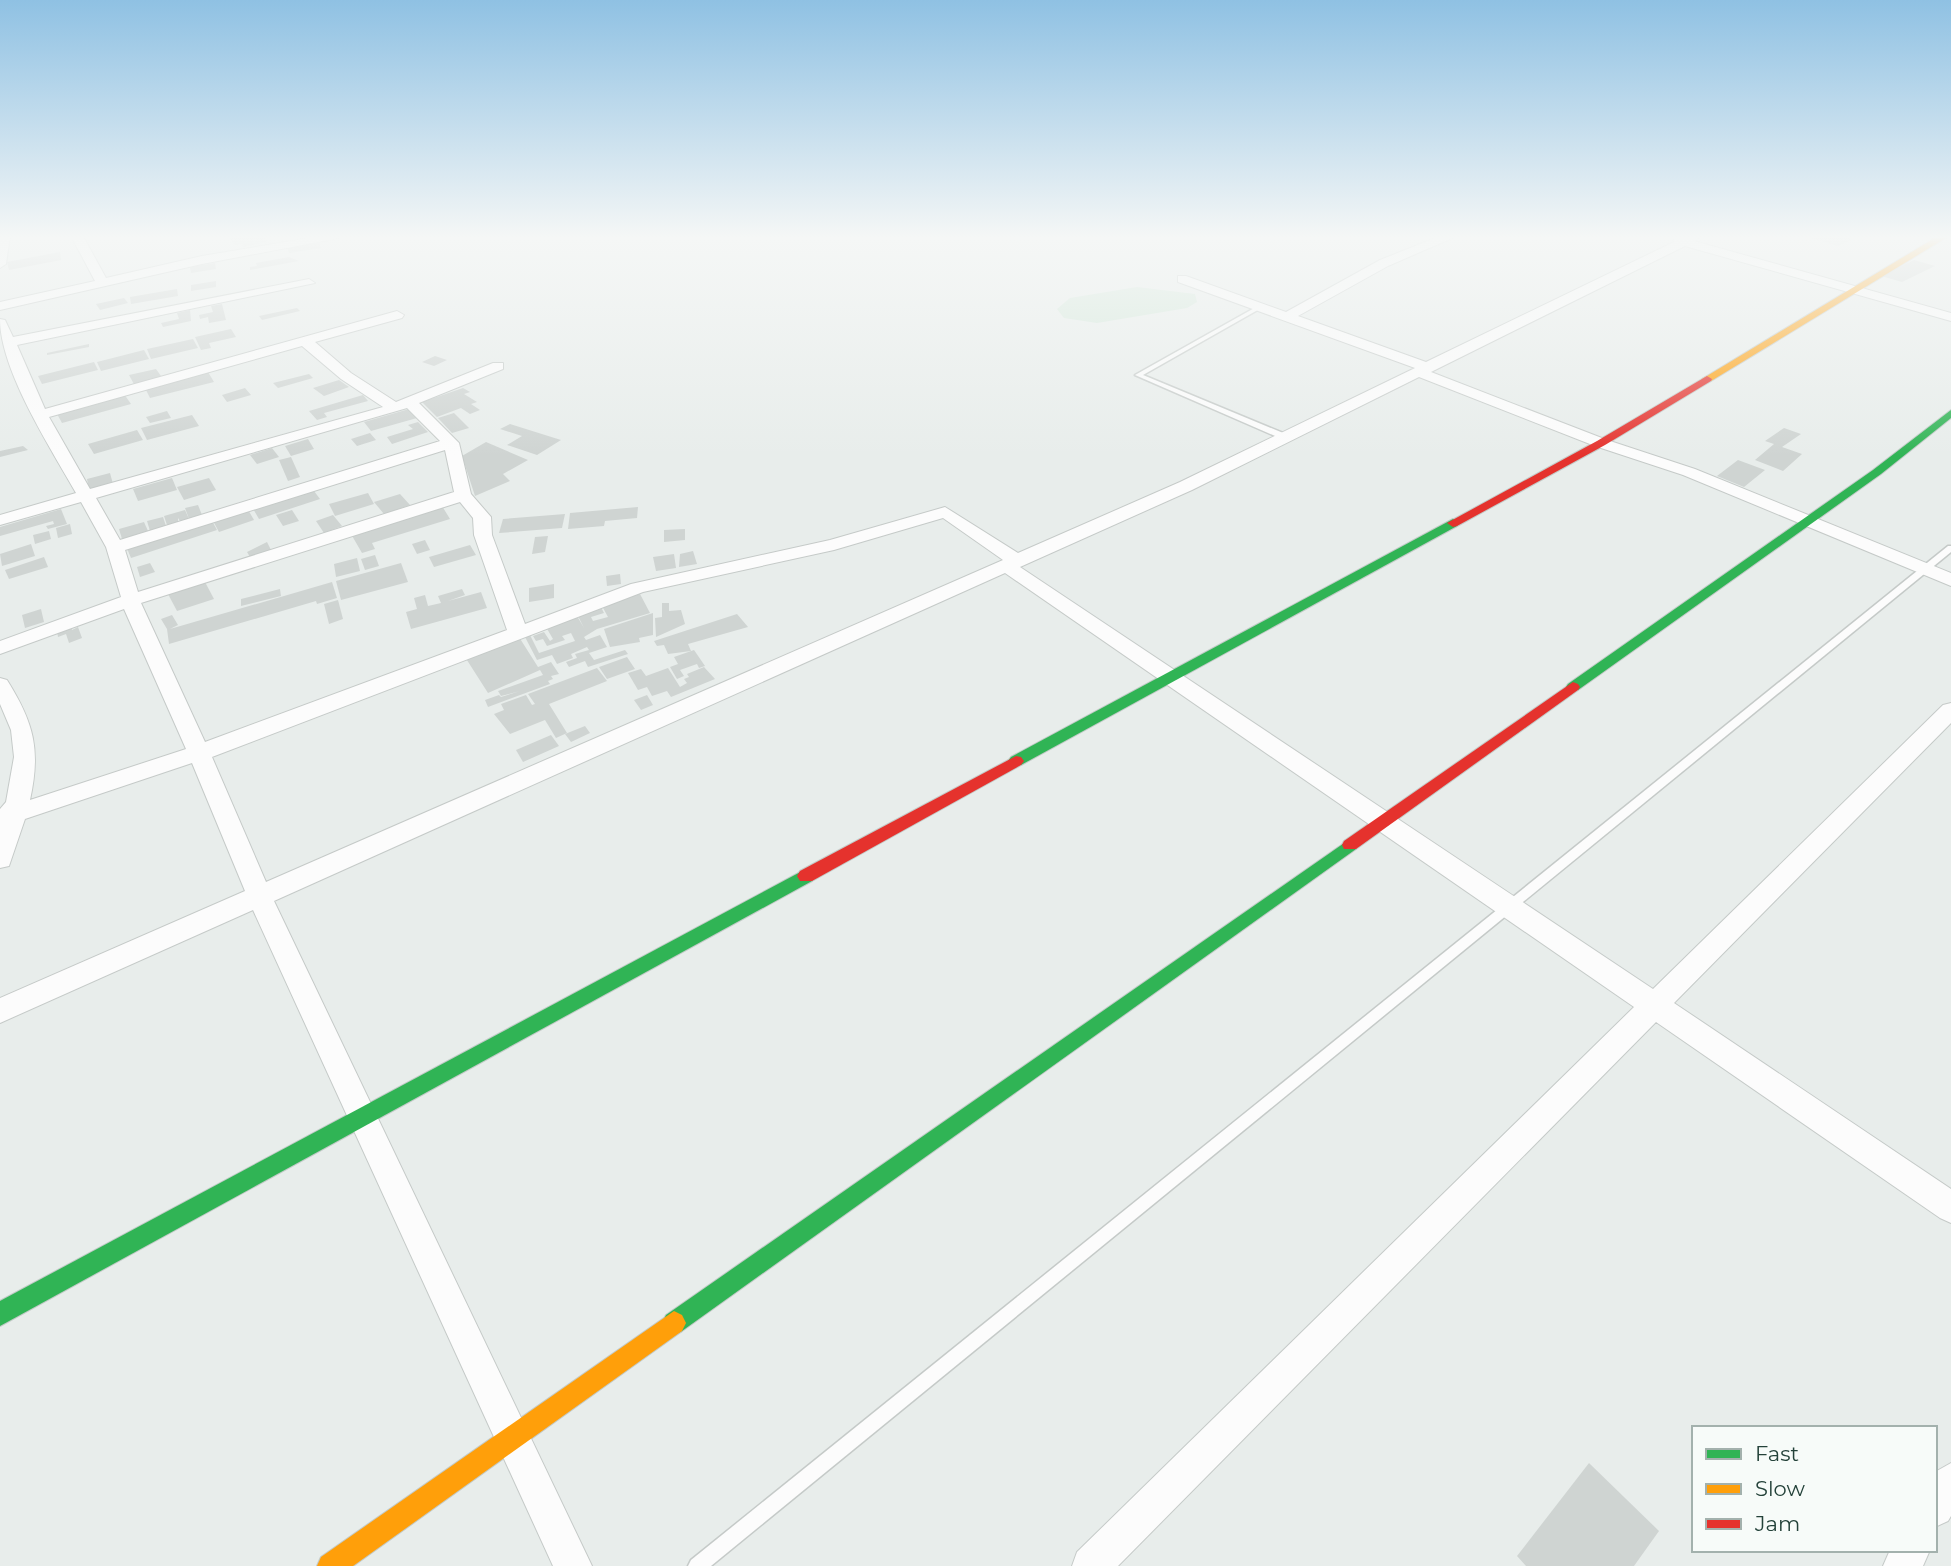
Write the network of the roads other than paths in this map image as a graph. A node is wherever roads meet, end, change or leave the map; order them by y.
1 (150, 309) edge
2 (1256, 309) edge
3 (1266, 309) edge
4 (1301, 309) edge
5 (1542, 309) edge
6 (1821, 309) edge
7 (1924, 309) edge
8 (397, 315) dead end
9 (1287, 317) junction
10 (1951, 317) edge
11 (5, 333) edge
12 (306, 342) junction
13 (498, 366) dead end
14 (1423, 370) junction
15 (402, 405) junction
16 (1951, 413) edge
17 (40, 415) junction
18 (1285, 438) junction
19 (451, 443) junction
20 (1601, 443) junction
21 (463, 495) junction
22 (84, 496) junction
23 (0, 520) edge
24 (1807, 521) junction
25 (115, 547) junction
26 (1951, 548) edge
27 (1012, 563) junction
28 (1926, 569) junction
29 (1951, 580) edge
30 (131, 600) junction
31 (518, 632) junction
32 (0, 648) edge
33 (1170, 677) junction
34 (0, 685) edge
35 (1951, 710) edge
36 (199, 753) junction
37 (8, 817) edge
38 (1383, 821) junction
39 (0, 859) edge
40 (259, 897) junction
41 (1509, 907) junction
42 (1654, 1006) junction
43 (0, 1011) edge
44 (362, 1119) junction
45 (1951, 1207) edge
46 (0, 1314) edge
47 (512, 1437) junction
48 (1951, 1481) edge
49 (1937, 1505) edge
50 (330, 1566) edge
51 (573, 1566) edge
52 (697, 1566) edge
53 (1091, 1566) edge

1 - 11 street
2 - 18 lane
3 - 9 street
4 - 9 street
5 - 14 street
6 - 20 street
7 - 10 street
8 - 12 street
9 - 14 street
11 - 17 street
12 - 15 street
12 - 17 street
13 - 15 street
14 - 18 street
14 - 20 street
15 - 19 street
15 - 22 street
16 - 24 street
17 - 22 street
18 - 27 street
19 - 21 street
19 - 25 street
20 - 24 street
20 - 33 street
21 - 30 street
21 - 31 street
22 - 23 street
22 - 25 street
24 - 28 street
24 - 38 street
25 - 30 street
26 - 28 lane
27 - 31 street
27 - 33 street
27 - 40 street
28 - 29 street
28 - 41 lane
30 - 32 street
30 - 36 street
31 - 36 street
33 - 38 street
33 - 44 street
34 - 37 street
35 - 42 street
36 - 37 street
36 - 40 street
37 - 39 street
38 - 41 street
38 - 47 street
40 - 43 street
40 - 44 street
41 - 42 street
41 - 52 lane
42 - 45 street
42 - 53 street
44 - 46 street
44 - 47 street
47 - 50 street
47 - 51 street
48 - 49 street

